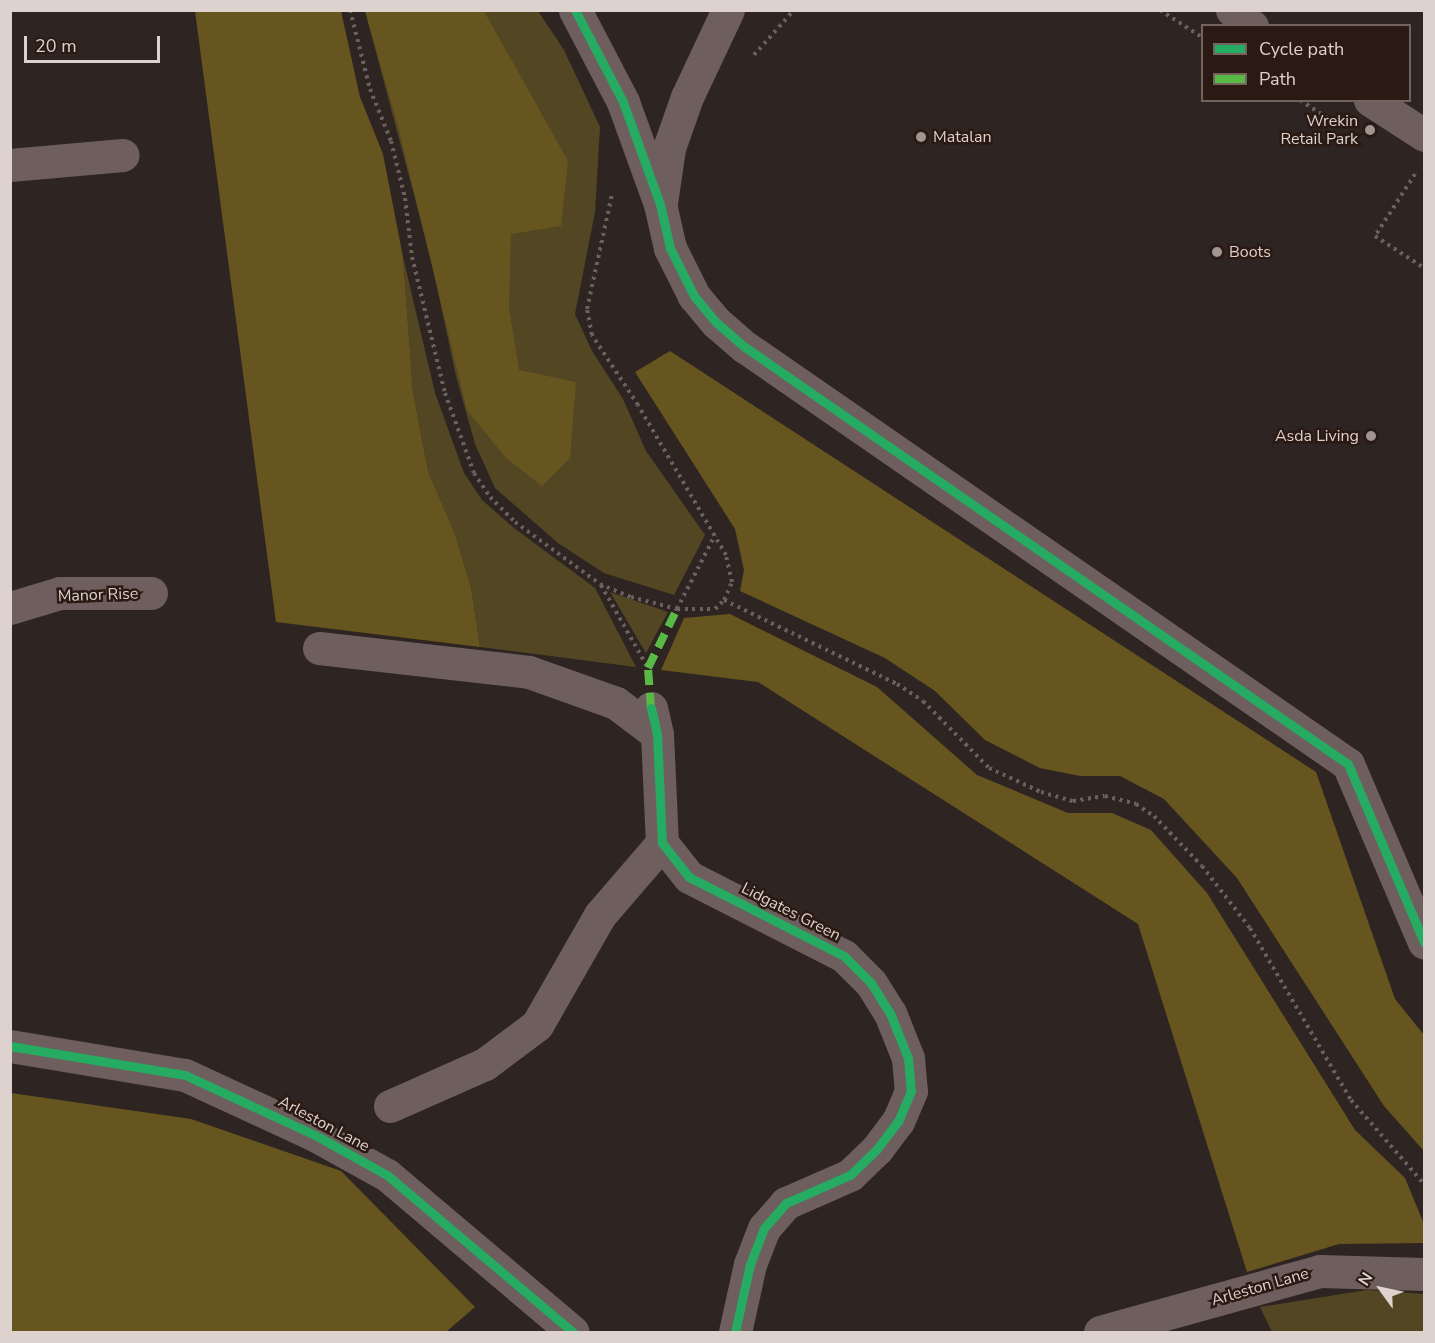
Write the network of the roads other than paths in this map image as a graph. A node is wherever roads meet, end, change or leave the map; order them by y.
1 (575, 10) edge
2 (728, 10) edge
3 (1232, 10) edge
4 (1250, 24) edge
5 (1373, 102) edge
6 (1425, 135) edge
7 (123, 154) dead end
8 (10, 165) edge
9 (660, 204) junction
10 (151, 593) dead end
11 (10, 608) edge
12 (319, 648) dead end
13 (662, 843) junction
14 (1425, 942) edge
15 (10, 1046) edge
16 (390, 1106) dead end
17 (1425, 1274) edge
18 (573, 1332) edge
19 (735, 1332) edge
20 (1100, 1332) edge

1 - 9 street
2 - 9 street
3 - 4 street
5 - 6 street
7 - 8 street
9 - 14 street
10 - 11 street, Manor Rise
12 - 13 street
13 - 16 street
13 - 19 street, Lidgates Green
15 - 18 street, Arleston Lane
17 - 20 street, Arleston Lane

